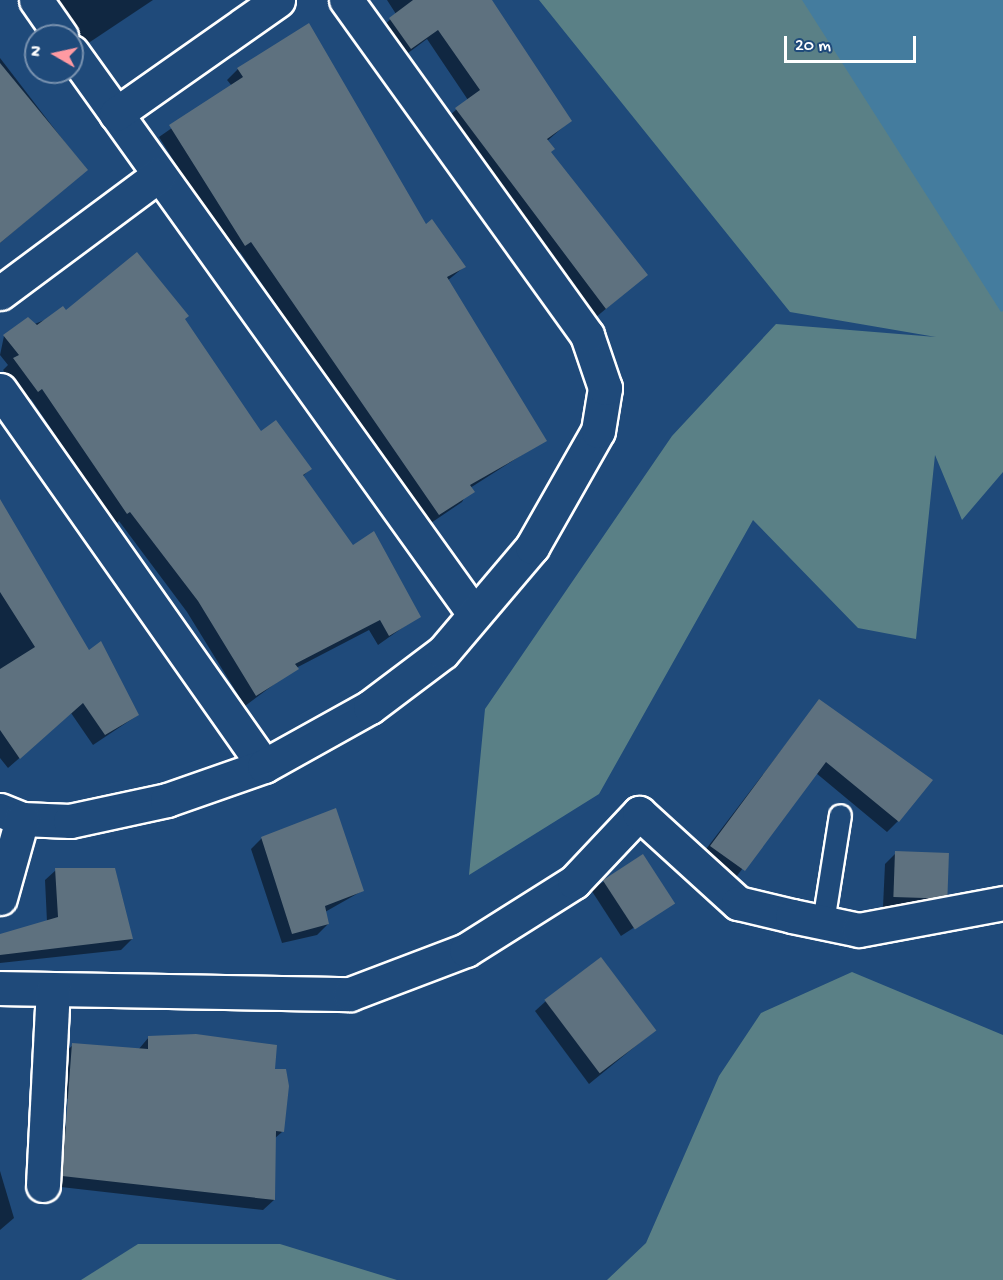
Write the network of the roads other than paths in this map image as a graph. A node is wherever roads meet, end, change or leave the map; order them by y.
1 (36, 0) edge
2 (278, 0) edge
3 (346, 0) edge
4 (53, 24) edge
5 (84, 69) edge
6 (116, 114) junction
7 (159, 175) junction
8 (0, 293) edge
9 (0, 390) edge
10 (474, 614) junction
11 (264, 766) junction
12 (11, 814) edge
13 (840, 815) dead end
14 (0, 898) edge
15 (1003, 903) edge
16 (823, 922) junction
17 (0, 988) edge
18 (53, 990) junction
19 (43, 1185) dead end

1 - 4 street
2 - 6 street
3 - 10 street
5 - 6 street
6 - 7 street
7 - 8 street
7 - 10 street
9 - 11 street
10 - 11 street
11 - 12 street
12 - 14 street
13 - 16 lane
15 - 16 street
16 - 18 street
17 - 18 street
18 - 19 street

